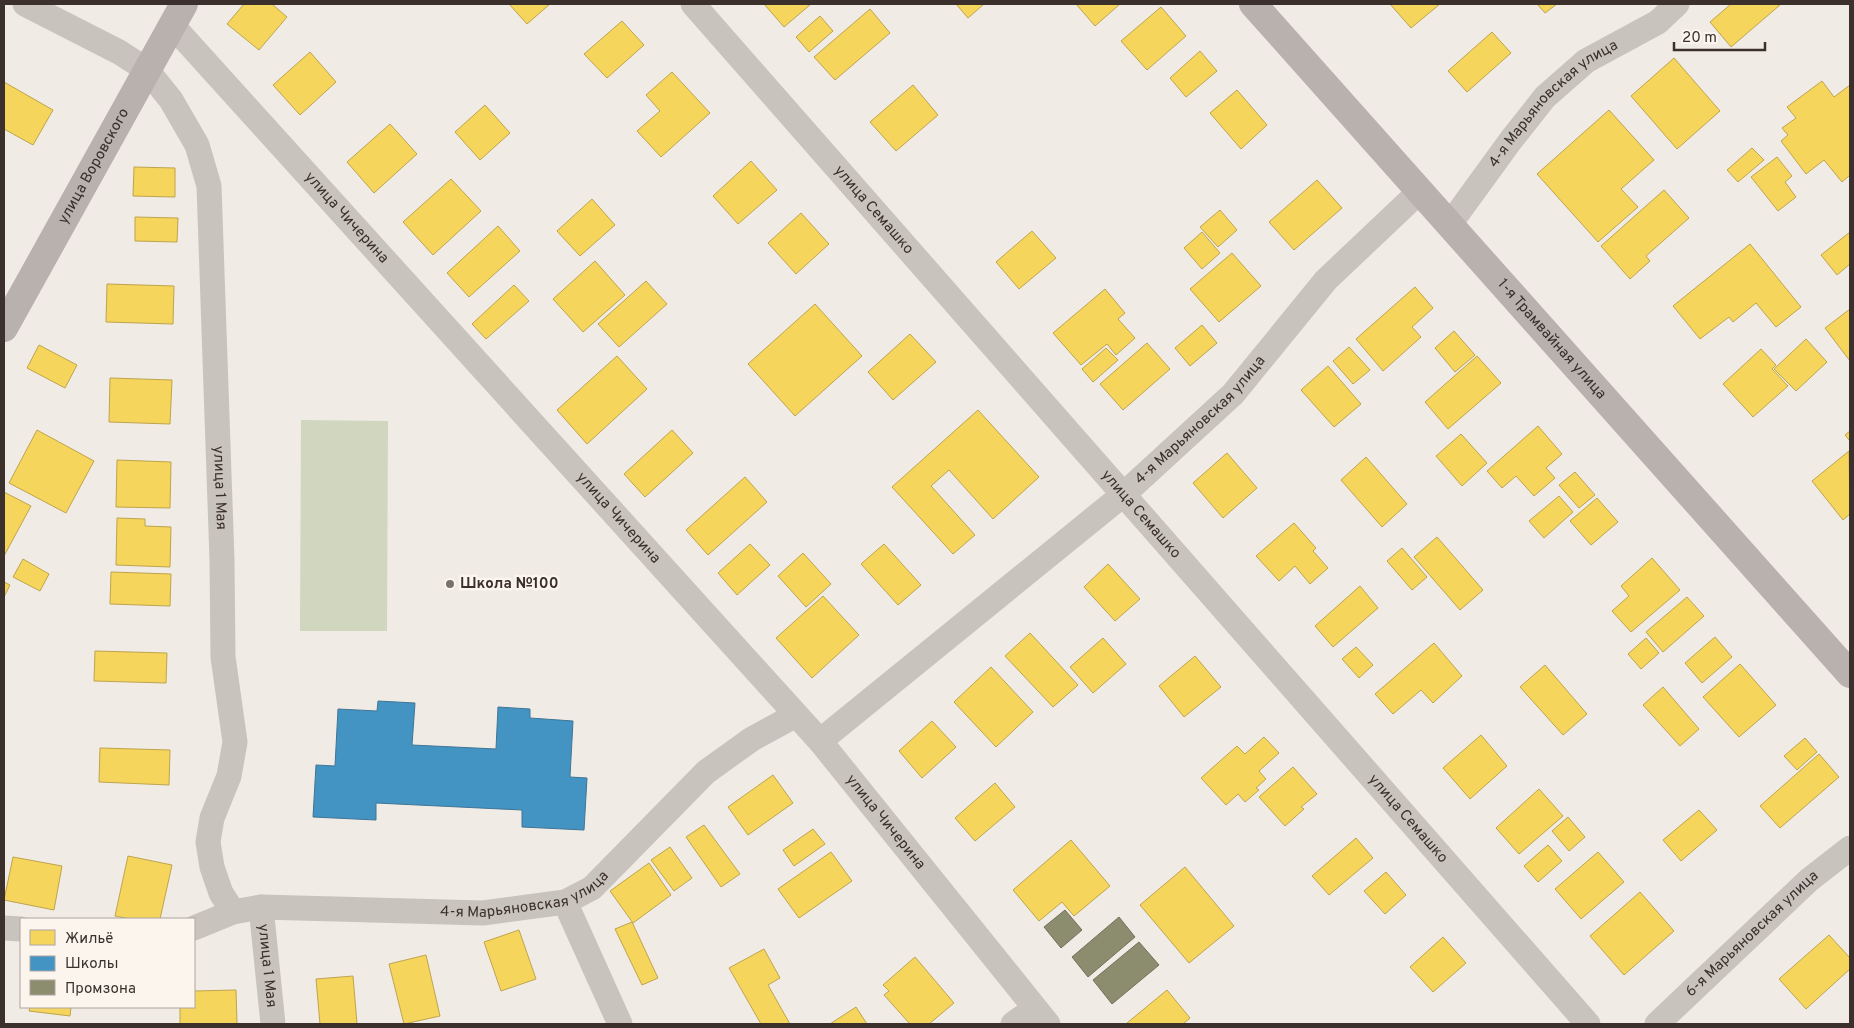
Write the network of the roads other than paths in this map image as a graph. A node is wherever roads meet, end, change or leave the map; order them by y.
1 (25, 4) edge
2 (693, 4) edge
3 (1253, 4) edge
4 (1676, 4) edge
5 (178, 14) edge
6 (147, 70) junction
7 (1420, 191) junction
8 (1450, 224) junction
9 (4, 328) edge
10 (1124, 494) junction
11 (1850, 674) edge
12 (796, 715) junction
13 (820, 741) junction
14 (1850, 848) edge
15 (565, 902) junction
16 (261, 907) junction
17 (233, 912) junction
18 (4, 928) edge
19 (195, 928) edge
20 (20, 929) edge
21 (1041, 1017) edge
22 (273, 1024) edge
23 (620, 1024) edge
24 (1013, 1024) edge
25 (1588, 1024) edge
26 (1657, 1024) edge

1 - 6 street, улица 1 Мая
2 - 10 street, улица Семашко
3 - 7 main road, 1-я Трамвайная улица
4 - 8 street, 4-я Марьяновская улица
5 - 6 main road, улица Воровского
5 - 12 street, улица Чичерина
6 - 9 main road, улица Воровского
6 - 17 street, улица 1 Мая
7 - 8 main road, 1-я Трамвайная улица
7 - 10 street, 4-я Марьяновская улица
8 - 11 main road, 1-я Трамвайная улица
10 - 13 street, 4-я Марьяновская улица
10 - 25 street, улица Семашко
12 - 13 street, улица Чичерина
12 - 15 street, 4-я Марьяновская улица
13 - 21 street, улица Чичерина
14 - 26 street, 6-я Марьяновская улица
15 - 16 street, 4-я Марьяновская улица
15 - 23 street
16 - 17 street, 4-я Марьяновская улица
16 - 22 street, улица 1 Мая
17 - 19 street, 4-я Марьяновская улица
18 - 20 street
21 - 24 street

